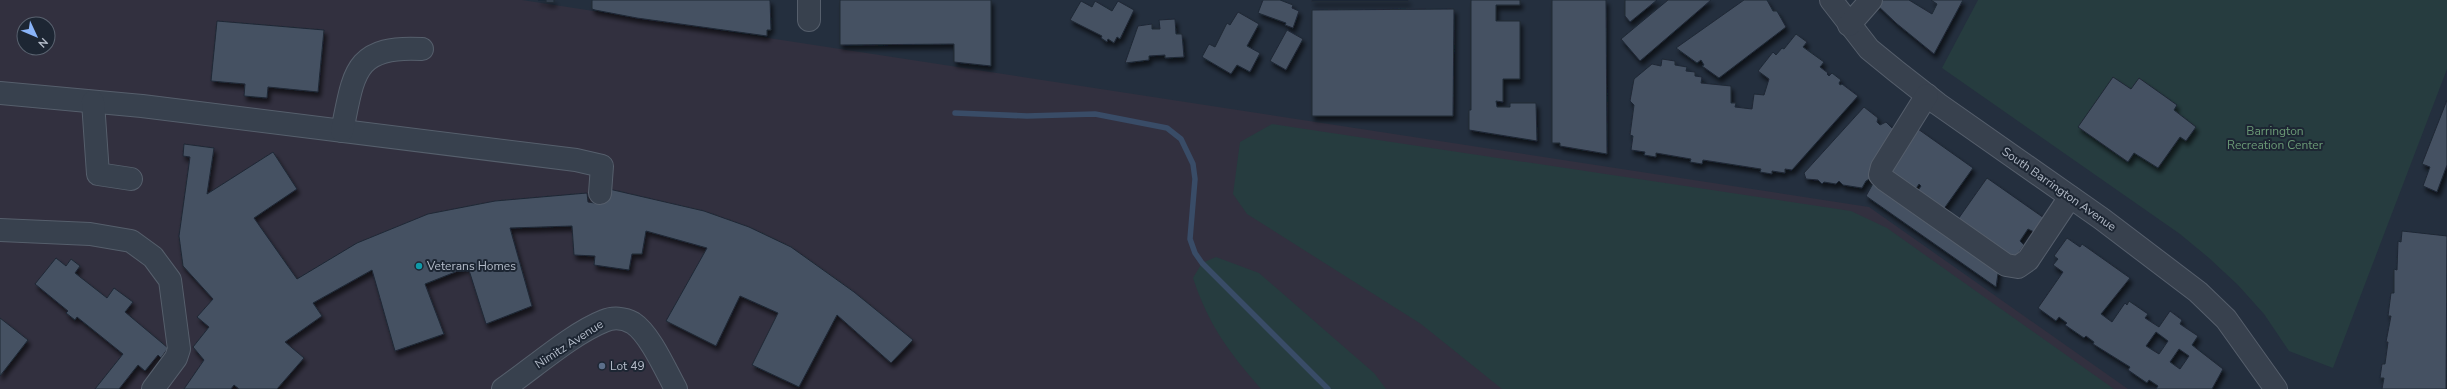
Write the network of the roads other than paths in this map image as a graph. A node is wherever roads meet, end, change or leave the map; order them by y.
1 (1831, 0) edge
2 (1871, 0) edge
3 (1849, 25) junction
4 (422, 49) dead end
5 (0, 93) edge
6 (1927, 95) junction
7 (93, 102) junction
8 (342, 131) junction
9 (131, 179) dead end
10 (600, 194) dead end
11 (2070, 196) junction
12 (0, 230) edge
13 (153, 389) edge
14 (503, 389) edge
15 (676, 389) edge
16 (2276, 389) edge

1 - 3 street, South Barrington Avenue
2 - 3 street
3 - 6 street, South Barrington Avenue
4 - 8 street
5 - 7 street
6 - 11 street, South Barrington Avenue
6 - 11 street
7 - 8 street
7 - 9 street
8 - 10 street
11 - 16 street, South Barrington Avenue
12 - 13 street
14 - 15 street, Nimitz Avenue

